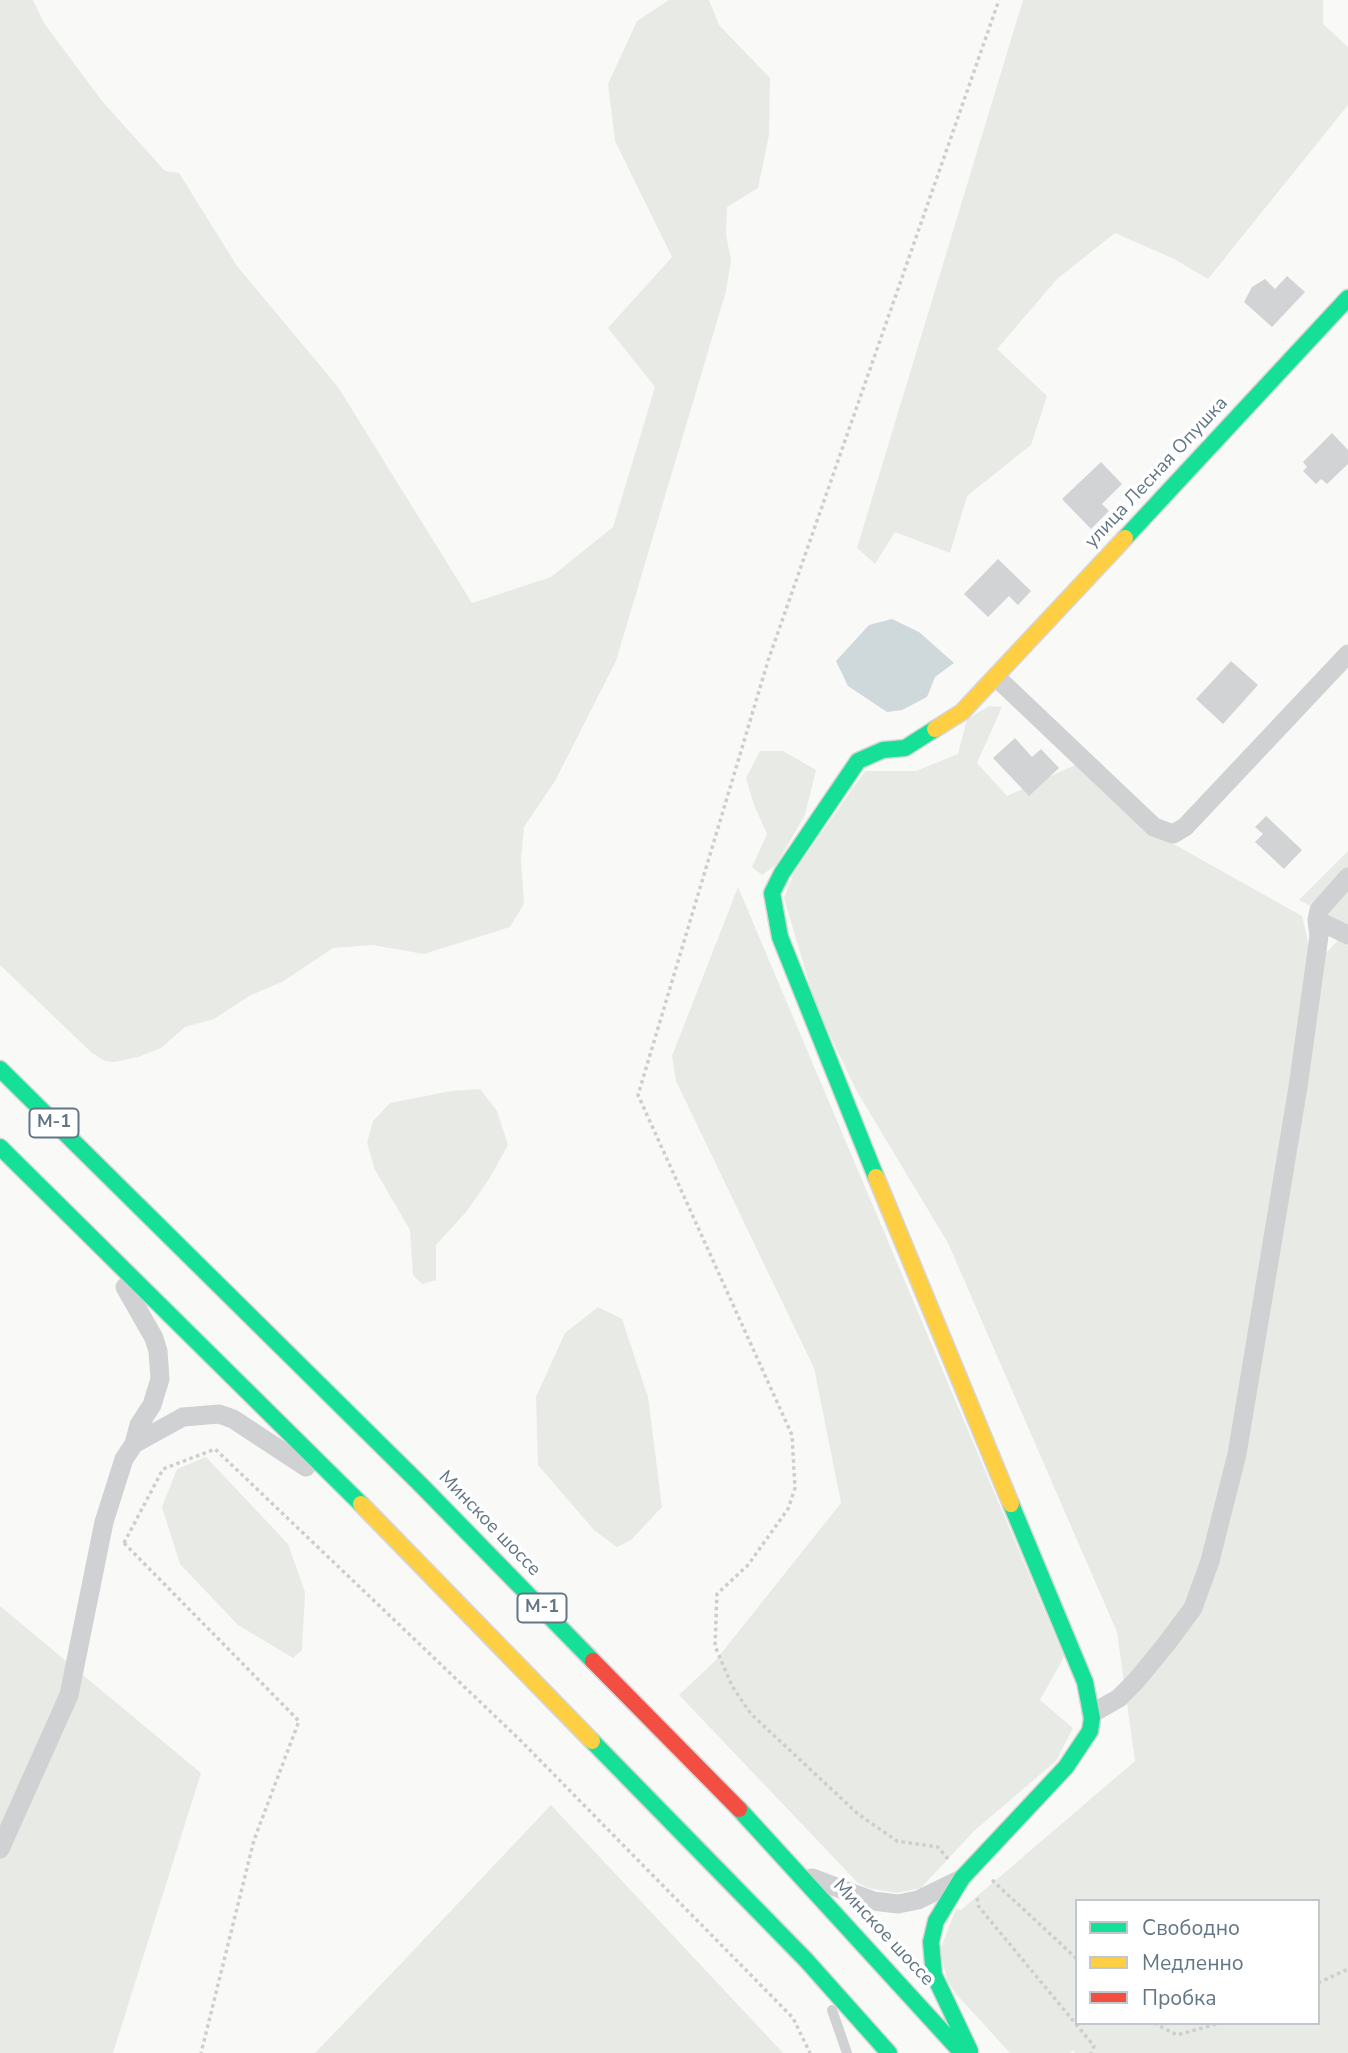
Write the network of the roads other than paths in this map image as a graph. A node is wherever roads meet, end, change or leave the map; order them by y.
1 (1348, 298) edge
2 (1348, 654) edge
3 (996, 677) junction
4 (1348, 877) edge
5 (1317, 920) junction
6 (1348, 935) edge
7 (0, 1069) edge
8 (0, 1147) edge
9 (90, 1237) junction
10 (134, 1444) junction
11 (349, 1492) junction
12 (1091, 1714) junction
13 (0, 1849) edge
14 (798, 1873) junction
15 (962, 1878) junction
16 (806, 1960) junction
17 (847, 2053) edge
18 (889, 2053) edge
19 (962, 2053) edge
20 (971, 2053) edge

1 - 3 main road, улица Лесная Опушка
2 - 3 street
3 - 12 main road, улица Лесная Опушка
4 - 5 street
5 - 6 street
5 - 12 street
7 - 14 main road, Минское шоссе / М-1
8 - 9 main road, М-1
9 - 10 street
9 - 11 main road, М-1
10 - 11 street
10 - 13 street
11 - 16 main road, М-1
12 - 15 main road
14 - 15 street
14 - 19 main road, Минское шоссе / М-1
15 - 20 main road
16 - 17 lane
16 - 18 main road, М-1

